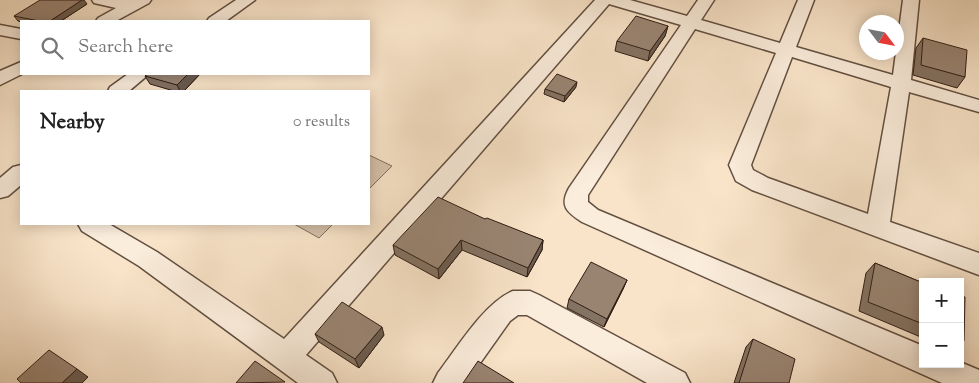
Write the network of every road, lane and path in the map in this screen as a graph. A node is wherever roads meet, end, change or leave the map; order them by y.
1 (100, 0) edge
2 (247, 0) edge
3 (604, 0) edge
4 (613, 0) edge
5 (706, 0) edge
6 (806, 0) edge
7 (911, 0) edge
8 (137, 3) edge
9 (106, 20) edge
10 (217, 20) edge
11 (690, 22) junction
12 (0, 30) edge
13 (20, 34) edge
14 (786, 51) junction
15 (20, 68) edge
16 (139, 75) edge
17 (0, 79) edge
18 (901, 84) junction
19 (117, 90) edge
20 (979, 106) edge
21 (92, 225) edge
22 (877, 226) junction
23 (979, 264) edge
24 (286, 358) junction
25 (919, 358) edge
26 (941, 368) edge
27 (322, 383) edge
28 (448, 383) edge
29 (675, 383) edge
30 (975, 383) edge

1 - 8 street
2 - 10 street
3 - 24 street
4 - 11 street
5 - 11 street
6 - 14 street
7 - 18 street
8 - 9 street
11 - 14 street
11 - 25 street
12 - 13 street
14 - 18 street
14 - 22 street
15 - 17 street
16 - 19 street
18 - 20 street
18 - 22 street
21 - 24 street
22 - 23 street
24 - 27 street
26 - 30 street
28 - 29 street

